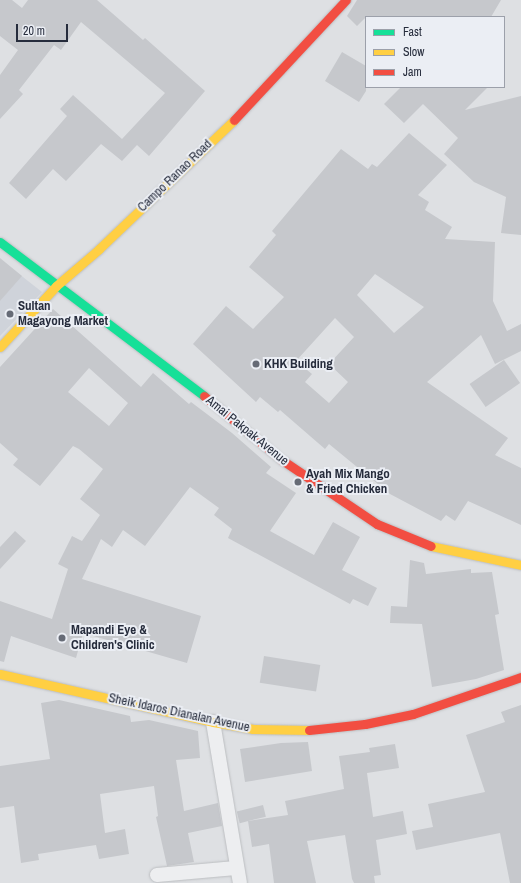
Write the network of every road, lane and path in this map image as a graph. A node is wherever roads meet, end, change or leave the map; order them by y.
1 (346, 0) edge
2 (0, 242) edge
3 (56, 286) junction
4 (0, 347) edge
5 (521, 565) edge
6 (0, 674) edge
7 (521, 677) edge
8 (213, 722) junction
9 (236, 868) junction
10 (157, 875) dead end
11 (240, 883) edge

1 - 3 main road, Campo Ranao Road
2 - 3 main road, Amai Pakpak Avenue
3 - 4 main road, Campo Ranao Road
3 - 5 main road, Amai Pakpak Avenue
6 - 8 main road, Sheik Idaros Dianalan Avenue
7 - 8 main road, Sheik Idaros Dianalan Avenue
8 - 9 street
9 - 10 street
9 - 11 street

